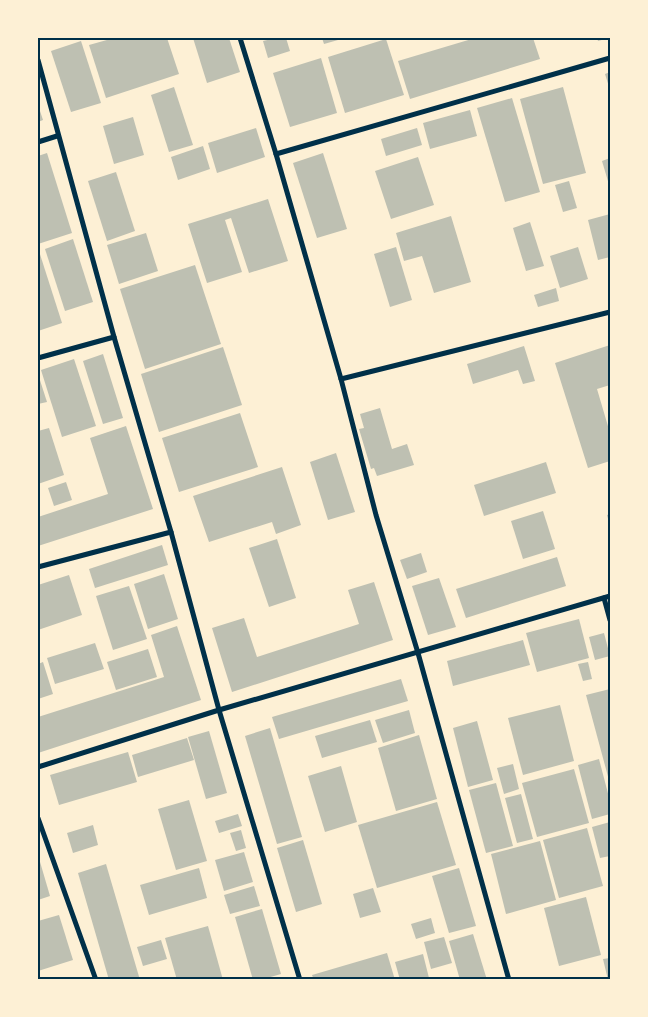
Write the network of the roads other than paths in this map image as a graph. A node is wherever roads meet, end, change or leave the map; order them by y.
1 (240, 38) edge
2 (610, 58) edge
3 (38, 60) edge
4 (57, 136) junction
5 (38, 142) edge
6 (276, 154) junction
7 (610, 312) edge
8 (114, 337) junction
9 (38, 358) edge
10 (341, 379) junction
11 (171, 532) junction
12 (38, 567) edge
13 (610, 596) edge
14 (604, 598) junction
15 (610, 620) edge
16 (418, 653) junction
17 (219, 710) junction
18 (38, 767) edge
19 (38, 818) edge
20 (96, 980) edge
21 (300, 980) edge
22 (509, 980) edge

1 - 6 street
2 - 6 street
3 - 4 street
4 - 5 street
4 - 8 street
6 - 10 street
7 - 10 street
8 - 9 street
8 - 11 street
10 - 16 street
11 - 12 street
11 - 17 street
13 - 14 street
14 - 15 street
14 - 16 street
16 - 17 street
16 - 22 street
17 - 18 street
17 - 21 street
19 - 20 street

